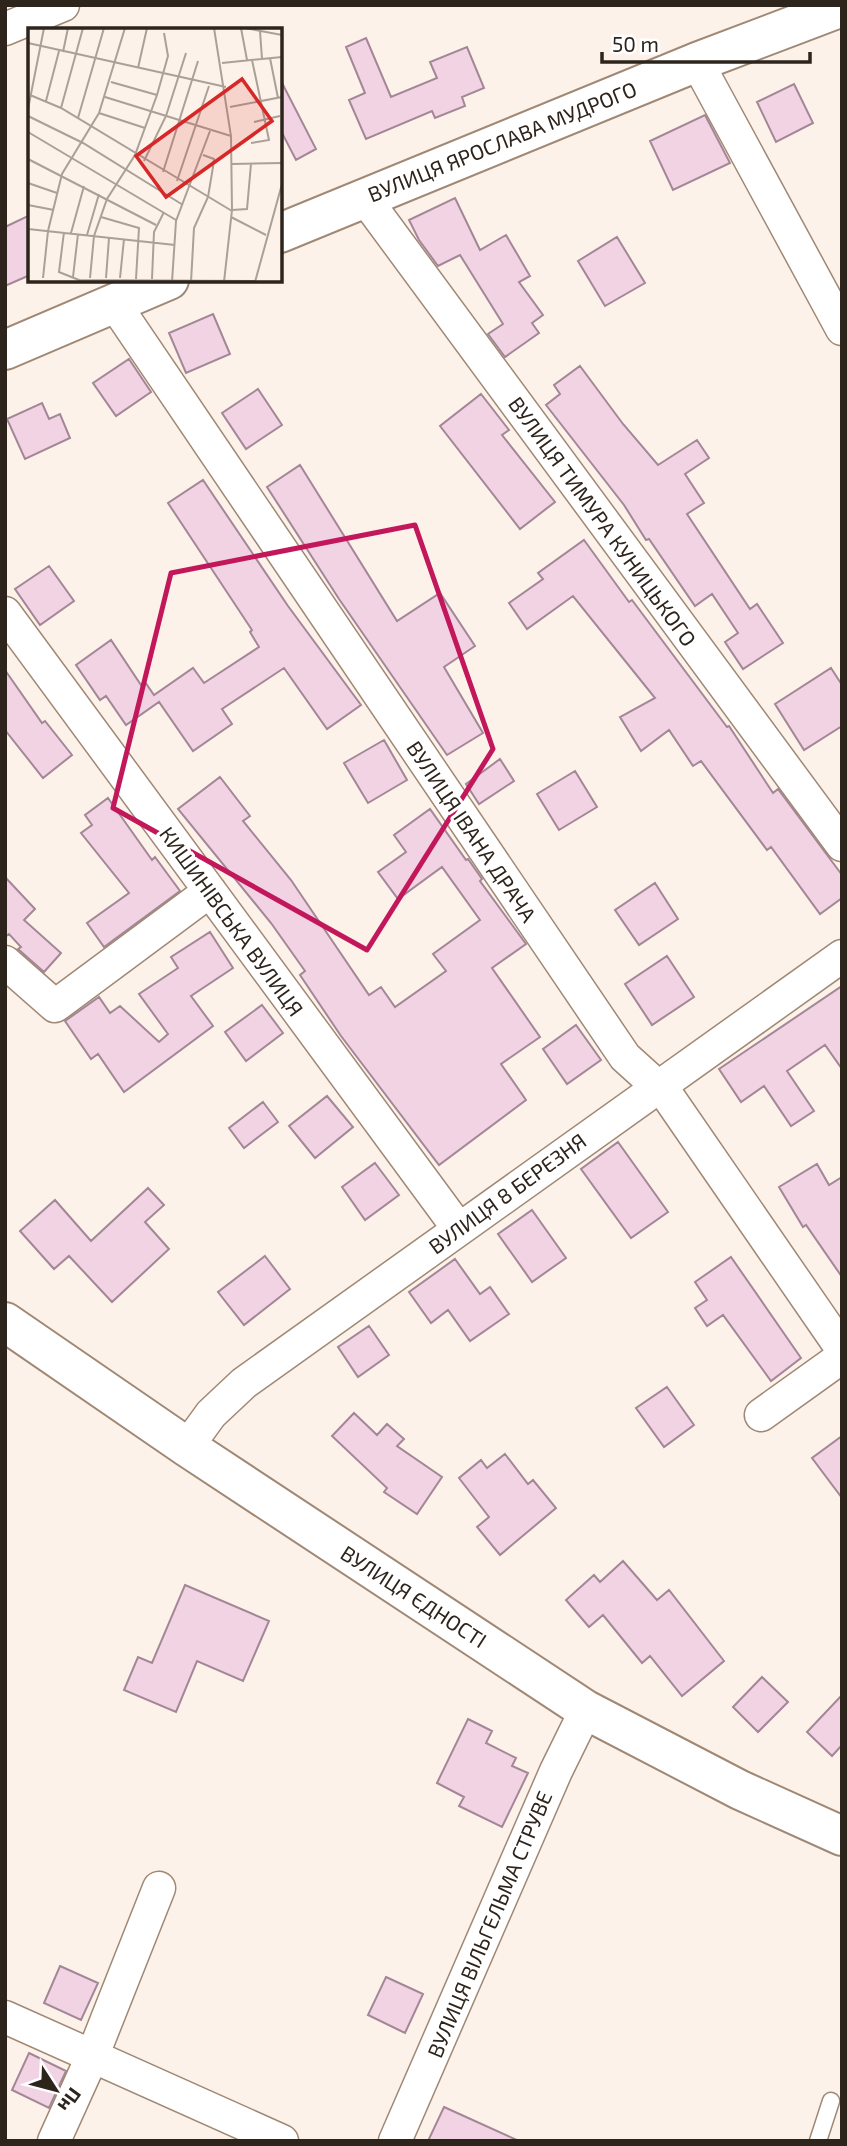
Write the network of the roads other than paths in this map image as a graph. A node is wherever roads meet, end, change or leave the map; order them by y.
1 (63, 5) edge
2 (842, 7) edge
3 (5, 29) edge
4 (697, 62) junction
5 (364, 197) junction
6 (282, 232) edge
7 (164, 282) edge
8 (114, 303) junction
9 (842, 329) edge
10 (5, 350) edge
11 (5, 613) edge
12 (842, 845) edge
13 (210, 891) junction
14 (842, 956) edge
15 (5, 962) edge
16 (656, 1087) junction
17 (458, 1228) junction
18 (5, 1322) edge
19 (842, 1349) edge
20 (842, 1357) edge
21 (761, 1415) dead end
22 (187, 1447) junction
23 (586, 1710) junction
24 (842, 1836) edge
25 (159, 1888) dead end
26 (5, 2017) edge
27 (92, 2057) junction
28 (831, 2101) dead end
29 (54, 2141) edge
30 (282, 2141) edge
31 (395, 2141) edge
32 (818, 2141) edge

1 - 3 street
2 - 4 main road, ВУЛИЦЯ ЯРОСЛАВА МУДРОГО
4 - 5 main road, ВУЛИЦЯ ЯРОСЛАВА МУДРОГО
4 - 9 street
5 - 6 main road, ВУЛИЦЯ ЯРОСЛАВА МУДРОГО
5 - 12 street, ВУЛИЦЯ ТИМУРА КУНИЦЬКОГО
7 - 8 main road
8 - 10 main road
8 - 16 street, ВУЛИЦЯ ІВАНА ДРАЧА
11 - 13 street, КИШИНІВСЬКА ВУЛИЦЯ
13 - 15 street
13 - 17 street, КИШИНІВСЬКА ВУЛИЦЯ
14 - 16 street, ВУЛИЦЯ 8 БЕРЕЗНЯ
16 - 17 street, ВУЛИЦЯ 8 БЕРЕЗНЯ
16 - 19 street, ВУЛИЦЯ ІВАНА ДРАЧА
17 - 22 street, ВУЛИЦЯ 8 БЕРЕЗНЯ
18 - 22 main road, ВУЛИЦЯ ЄДНОСТІ
20 - 21 street
22 - 23 main road, ВУЛИЦЯ ЄДНОСТІ
23 - 24 main road, ВУЛИЦЯ ЄДНОСТІ
23 - 31 street, ВУЛИЦЯ ВІЛЬГЕЛЬМА СТРУВЕ
25 - 27 street
26 - 27 street
27 - 29 street
27 - 30 street
28 - 32 lane

